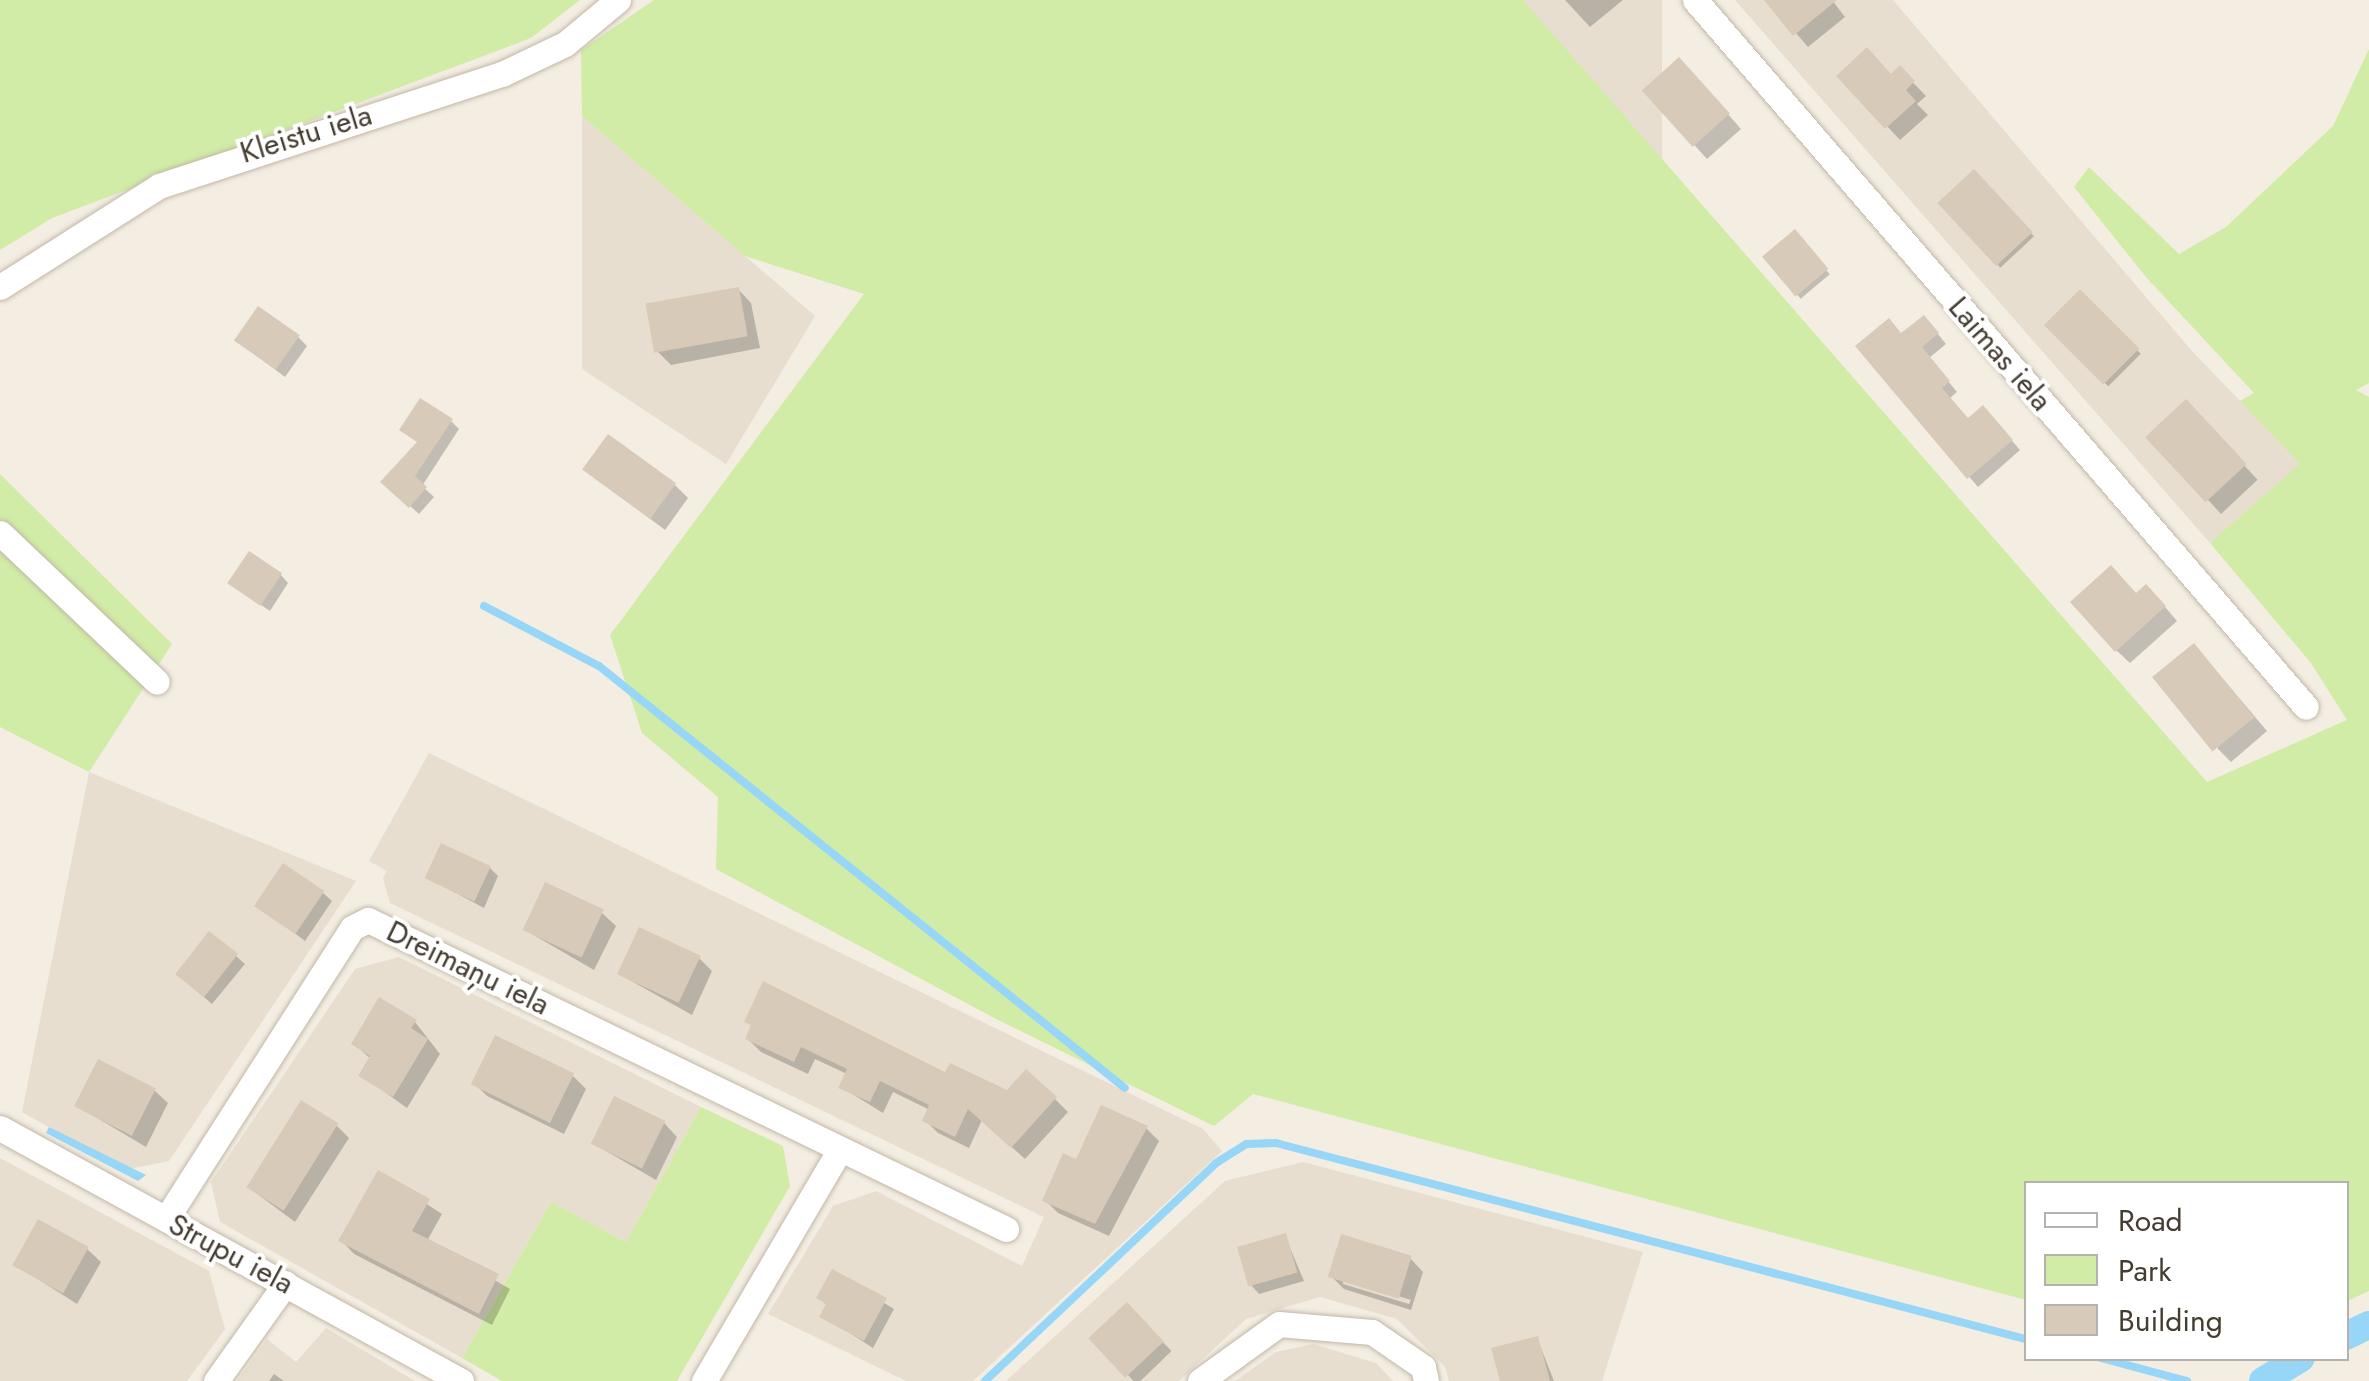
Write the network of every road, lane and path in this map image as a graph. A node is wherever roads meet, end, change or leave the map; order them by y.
1 (618, 0) edge
2 (1695, 0) edge
3 (0, 287) edge
4 (0, 533) edge
5 (157, 682) dead end
6 (2306, 707) dead end
7 (0, 1128) edge
8 (838, 1153) junction
9 (166, 1219) junction
10 (1006, 1229) dead end
11 (286, 1284) junction
12 (216, 1381) edge
13 (461, 1381) edge
14 (704, 1381) edge
15 (1200, 1381) edge
16 (1426, 1381) edge

1 - 3 street, Kleistu iela
2 - 6 street, Laimas iela
4 - 5 street
7 - 9 street, Strupu iela
8 - 9 street, Dreimaņu iela
8 - 10 street, Dreimaņu iela
8 - 14 street
9 - 11 street, Strupu iela
11 - 12 street
11 - 13 street, Strupu iela
15 - 16 street

